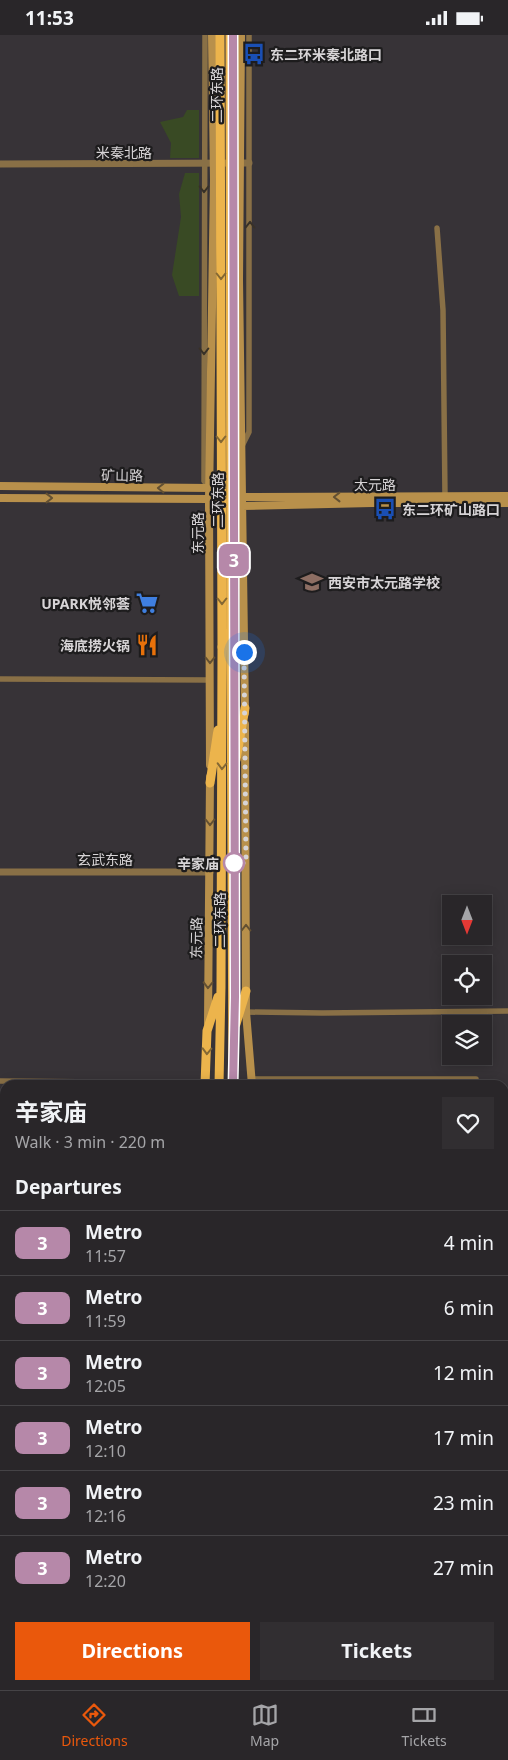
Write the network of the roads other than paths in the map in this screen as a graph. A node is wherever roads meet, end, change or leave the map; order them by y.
1 (205, 35) edge
2 (212, 35) edge
3 (220, 35) edge
4 (230, 35) edge
5 (242, 35) edge
6 (249, 35) edge
7 (214, 163) junction
8 (245, 163) junction
9 (0, 164) edge
10 (205, 164) junction
11 (437, 228) dead end
12 (0, 486) edge
13 (210, 489) junction
14 (508, 496) edge
15 (242, 497) junction
16 (445, 497) junction
17 (0, 498) edge
18 (210, 499) junction
19 (508, 503) edge
20 (242, 506) junction
21 (227, 647) junction
22 (0, 679) edge
23 (210, 680) junction
24 (222, 705) junction
25 (245, 708) junction
26 (210, 783) junction
27 (232, 785) junction
28 (0, 872) edge
29 (210, 872) junction
30 (221, 987) junction
31 (246, 991) junction
32 (508, 1011) edge
33 (246, 1012) junction
34 (207, 1031) junction
35 (233, 1033) junction
36 (476, 1079) dead end
37 (205, 1080) edge
38 (219, 1080) edge
39 (233, 1080) edge
40 (252, 1080) edge
41 (401, 1080) edge

1 - 10 street
2 - 7 main road, 东元路
3 -> 21 highway, 二环东路, bridge
4 - 21 highway, 二环东路, bridge
5 - 8 main road
6 - 8 street
7 - 8 street, 米秦北路
7 - 10 street, 米秦北路
7 - 13 main road, 东元路
15 -> 8 main road
9 - 10 street, 米秦北路
10 -> 13 street
11 - 16 street
13 -> 12 main road, 矿山路
13 - 15 street, 矿山路
13 - 18 main road, 东元路
14 - 16 main road, 太元路
16 -> 15 main road, 太元路
15 - 20 main road
17 -> 18 main road, 矿山路
18 - 20 main road, 矿山路
18 -> 23 main road, 东元路
19 - 20 main road, 太元路
20 - 25 main road
21 - 24 highway
21 - 27 highway, 二环东路
22 - 23 street
23 - 26 main road, 东元路
24 - 26 highway
24 -> 30 highway
25 - 27 highway
31 -> 25 main road
26 -> 29 main road, 东元路
27 - 35 highway, 二环东路
28 - 29 street, 玄武东路
29 -> 34 main road, 东元路
30 - 34 highway
30 - 38 highway
31 - 33 main road
31 - 35 highway
32 - 33 street
33 - 40 main road
34 -> 37 highway
35 - 39 highway, 二环东路
36 - 41 street

